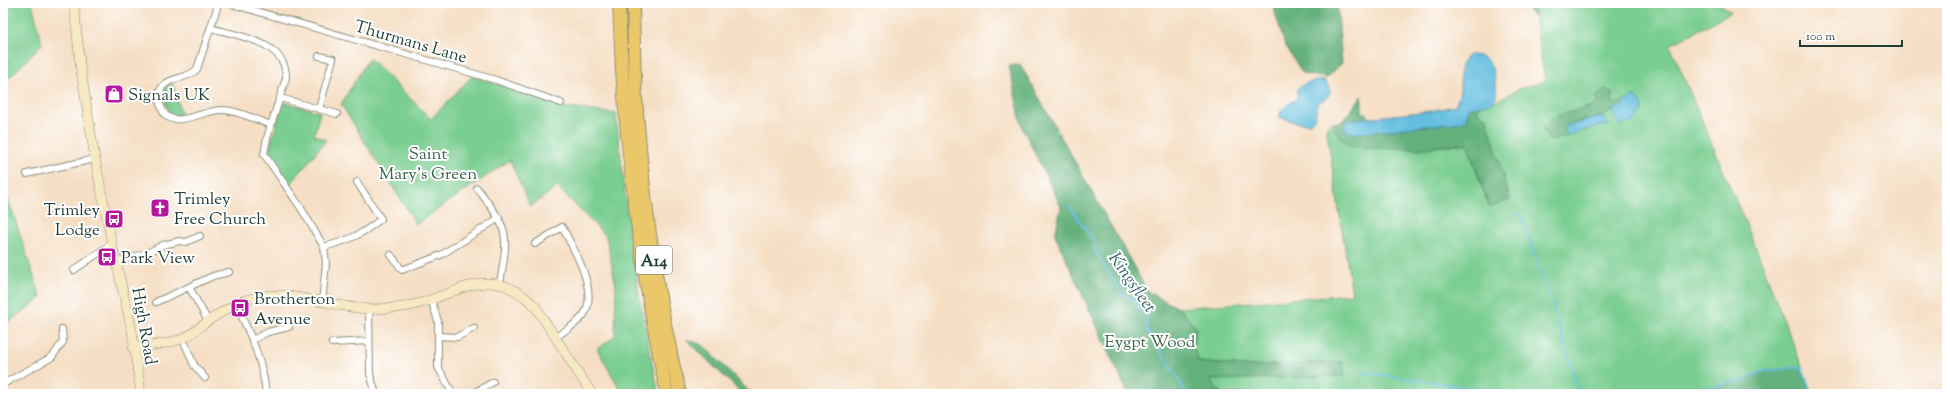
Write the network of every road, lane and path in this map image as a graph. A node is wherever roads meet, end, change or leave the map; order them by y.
1 (74, 3) edge
2 (228, 3) edge
3 (613, 3) edge
4 (619, 3) edge
5 (633, 3) edge
6 (217, 8) dead end
7 (211, 28) junction
8 (620, 29) junction
9 (319, 56) dead end
10 (280, 98) junction
11 (561, 103) dead end
12 (319, 109) junction
13 (337, 114) dead end
14 (632, 124) junction
15 (271, 125) junction
16 (95, 159) junction
17 (28, 174) dead end
18 (356, 182) dead end
19 (477, 188) dead end
20 (499, 218) junction
21 (200, 236) dead end
22 (112, 244) junction
23 (535, 244) dead end
24 (324, 247) junction
25 (391, 255) dead end
26 (116, 262) junction
27 (74, 270) dead end
28 (229, 272) dead end
29 (500, 284) junction
30 (189, 287) junction
31 (430, 300) junction
32 (156, 302) dead end
33 (322, 303) junction
34 (236, 304) junction
35 (369, 309) junction
36 (208, 321) junction
37 (289, 328) dead end
38 (474, 328) dead end
39 (62, 329) dead end
40 (439, 336) junction
41 (556, 337) junction
42 (183, 338) junction
43 (252, 340) junction
44 (368, 341) junction
45 (332, 343) dead end
46 (133, 348) junction
47 (205, 378) dead end
48 (493, 382) dead end
49 (3, 384) edge
50 (141, 394) edge
51 (266, 394) edge
52 (376, 394) edge
53 (454, 394) edge
54 (472, 394) edge
55 (592, 394) edge
56 (668, 394) edge
57 (680, 394) edge

1 - 16 street, High Road
2 - 11 street, Thurmans Lane
3 - 8 highway, A14
4 - 8 highway, A14
5 - 14 highway, A14
6 - 7 street
7 - 10 street
7 - 15 street
8 - 14 highway, A14
9 - 12 street
10 - 12 street
10 - 15 street
12 - 13 street
14 - 56 highway, A14
14 - 57 highway, A14
15 - 24 street
16 - 17 street
16 - 22 street, High Road
18 - 24 street
19 - 20 street
20 - 25 street
20 - 29 street
21 - 26 street
22 - 26 street, High Road
22 - 27 street
23 - 41 street
24 - 33 street
26 - 46 street, High Road
28 - 30 street
29 - 31 street
29 - 41 street
30 - 32 street
30 - 36 street
31 - 35 street
31 - 40 street
33 - 34 street
33 - 35 street
34 - 36 street
34 - 43 street
35 - 44 street
36 - 42 street
37 - 43 street
38 - 40 street
39 - 49 street
40 - 53 street
41 - 55 street
42 - 46 street
42 - 47 street
43 - 51 street
44 - 45 street
44 - 52 street
46 - 50 street, High Road
48 - 54 street

